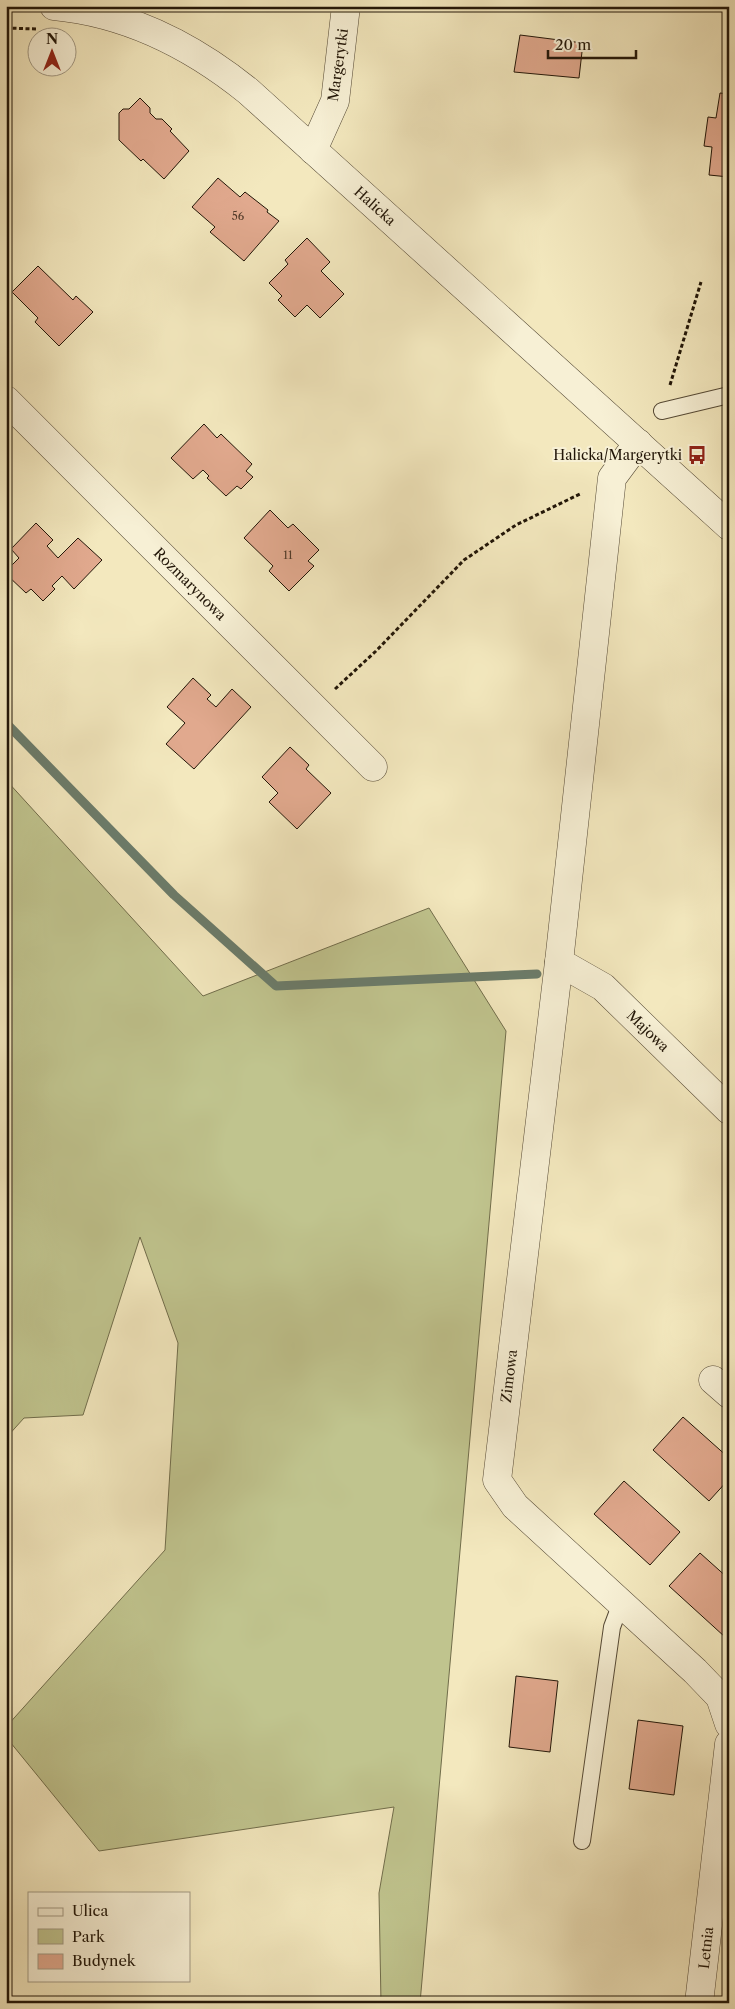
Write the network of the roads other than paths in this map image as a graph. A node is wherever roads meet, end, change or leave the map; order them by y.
1 (346, 6) edge
2 (49, 18) edge
3 (313, 150) junction
4 (729, 395) edge
5 (6, 400) edge
6 (662, 411) road end
7 (638, 443) junction
8 (729, 526) edge
9 (373, 767) dead end
10 (559, 962) junction
11 (729, 1110) edge
12 (621, 1603) junction
13 (724, 1693) edge
14 (729, 1724) edge
15 (729, 1744) edge
16 (582, 1841) dead end
17 (700, 2003) edge

1 - 3 street, Margerytki
2 - 3 street, Halicka
3 - 7 street, Halicka
4 - 6 lane
5 - 9 street, Rozmarynowa
7 - 8 street, Halicka
7 - 10 street, Zimowa
10 - 11 street, Majowa
10 - 12 street, Zimowa
12 - 13 street, Zimowa
12 - 16 lane
13 - 14 street
15 - 17 street, Letnia

